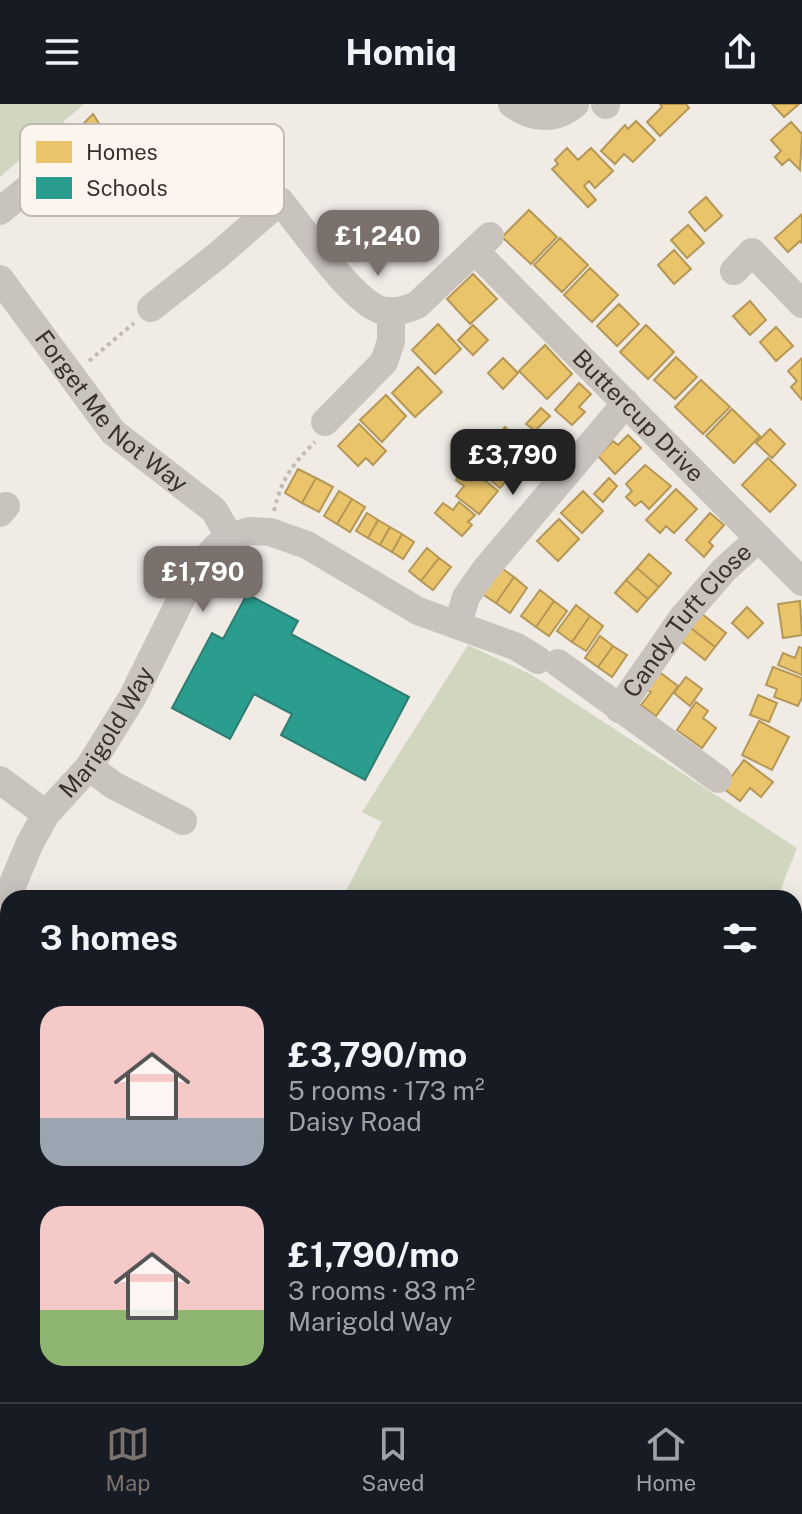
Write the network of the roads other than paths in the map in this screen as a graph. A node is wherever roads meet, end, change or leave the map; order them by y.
1 (512, 104) edge
2 (575, 104) edge
3 (20, 195) edge
4 (284, 206) edge
5 (0, 211) edge
6 (263, 216) edge
7 (734, 271) dead end
8 (5, 296) edge
9 (802, 304) edge
10 (151, 308) road end
11 (391, 311) junction
12 (626, 403) junction
13 (325, 422) road end
14 (230, 538) junction
15 (759, 538) junction
16 (802, 582) edge
17 (458, 624) junction
18 (619, 709) junction
19 (89, 767) junction
20 (718, 779) dead end
21 (0, 780) edge
22 (46, 814) junction
23 (183, 821) dead end
24 (9, 890) edge

1 - 2 street
3 - 5 street
4 - 11 street
6 - 10 street
7 - 9 street
8 - 14 street, Forget Me Not Way
11 - 12 street, Buttercup Drive
11 - 13 street
12 - 15 street, Buttercup Drive
12 - 17 street
14 - 17 street
14 - 19 street, Marigold Way
15 - 16 street, Buttercup Drive
15 - 18 street, Candy Tuft Close
17 - 18 street, Candy Tuft Close
18 - 20 street, Candy Tuft Close
19 - 22 street, Marigold Way
19 - 23 street
21 - 22 street
22 - 24 street, Marigold Way

